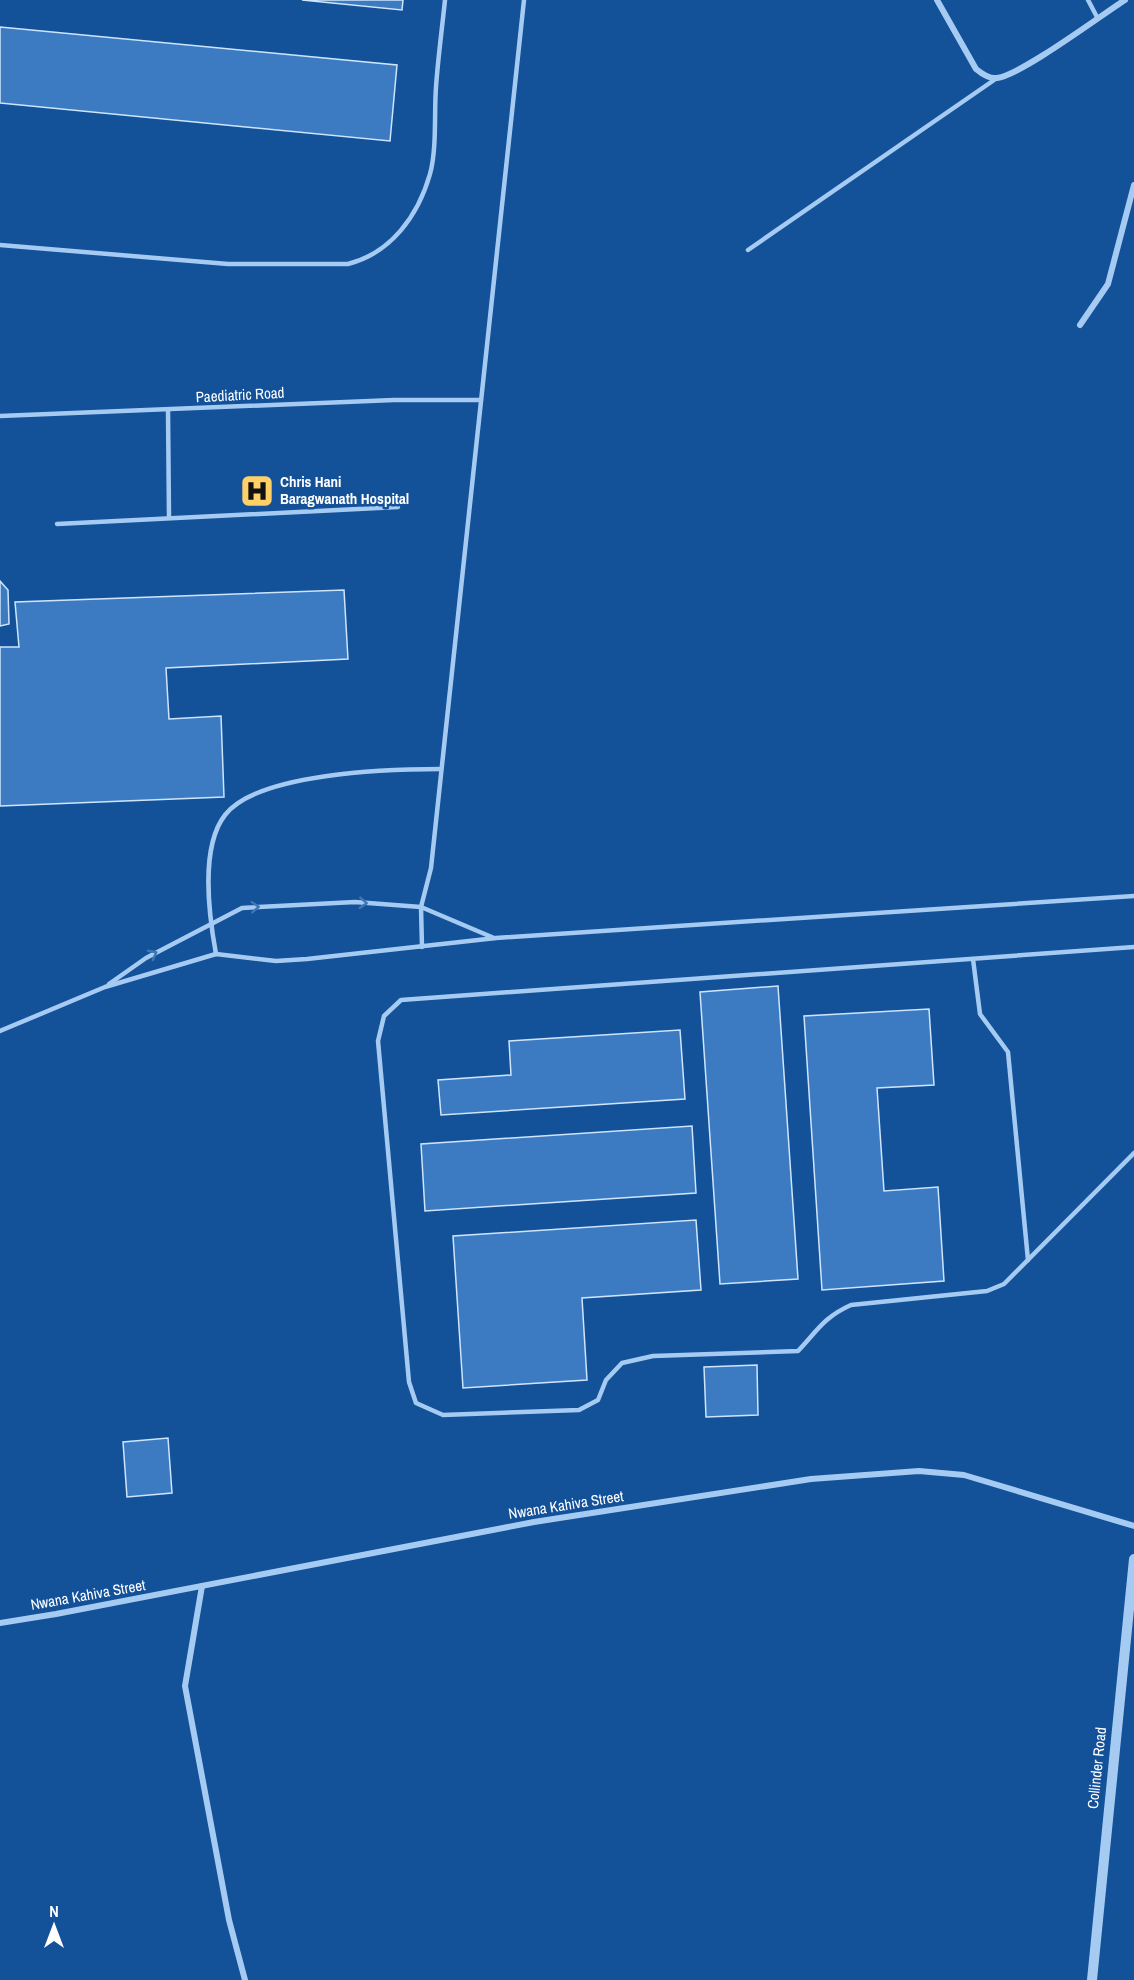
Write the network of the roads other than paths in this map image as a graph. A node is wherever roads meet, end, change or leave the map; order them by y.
1 (445, 0) edge
2 (524, 0) edge
3 (937, 0) edge
4 (1088, 0) edge
5 (1125, 0) edge
6 (1097, 18) junction
7 (997, 78) junction
8 (1134, 185) edge
9 (0, 244) edge
10 (748, 250) dead end
11 (1080, 325) dead end
12 (481, 400) junction
13 (168, 410) junction
14 (0, 416) edge
15 (398, 507) dead end
16 (169, 517) junction
17 (57, 524) dead end
18 (441, 769) junction
19 (1134, 896) edge
20 (421, 907) junction
21 (211, 926) junction
22 (496, 938) junction
23 (422, 947) junction
24 (1134, 947) edge
25 (216, 954) junction
26 (973, 959) junction
27 (105, 987) junction
28 (0, 1031) edge
29 (1134, 1153) edge
30 (1028, 1260) junction
31 (1134, 1526) edge
32 (1134, 1559) edge
33 (202, 1586) junction
34 (0, 1623) edge
35 (245, 1980) edge
36 (1092, 1980) edge

1 - 9 lane
2 - 12 lane
3 - 7 street
4 - 6 lane
5 - 6 street
6 - 7 street
7 - 10 lane
8 - 11 street
12 - 13 lane, Paediatric Road
12 - 18 lane
13 - 14 lane, Paediatric Road
13 - 16 lane
15 - 16 lane
16 - 17 lane
18 - 20 lane
18 - 21 lane
19 - 22 lane
21 -> 20 lane
20 - 22 lane
20 - 23 lane
21 - 25 lane
27 -> 21 lane
22 - 23 lane
23 - 25 lane
24 - 26 lane
25 - 27 lane
26 - 30 lane
26 - 30 lane
27 - 28 lane
29 - 30 lane
31 - 33 street, Nwana Kahiva Street
32 - 36 street, Collinder Road
33 - 34 street, Nwana Kahiva Street
33 - 35 street

